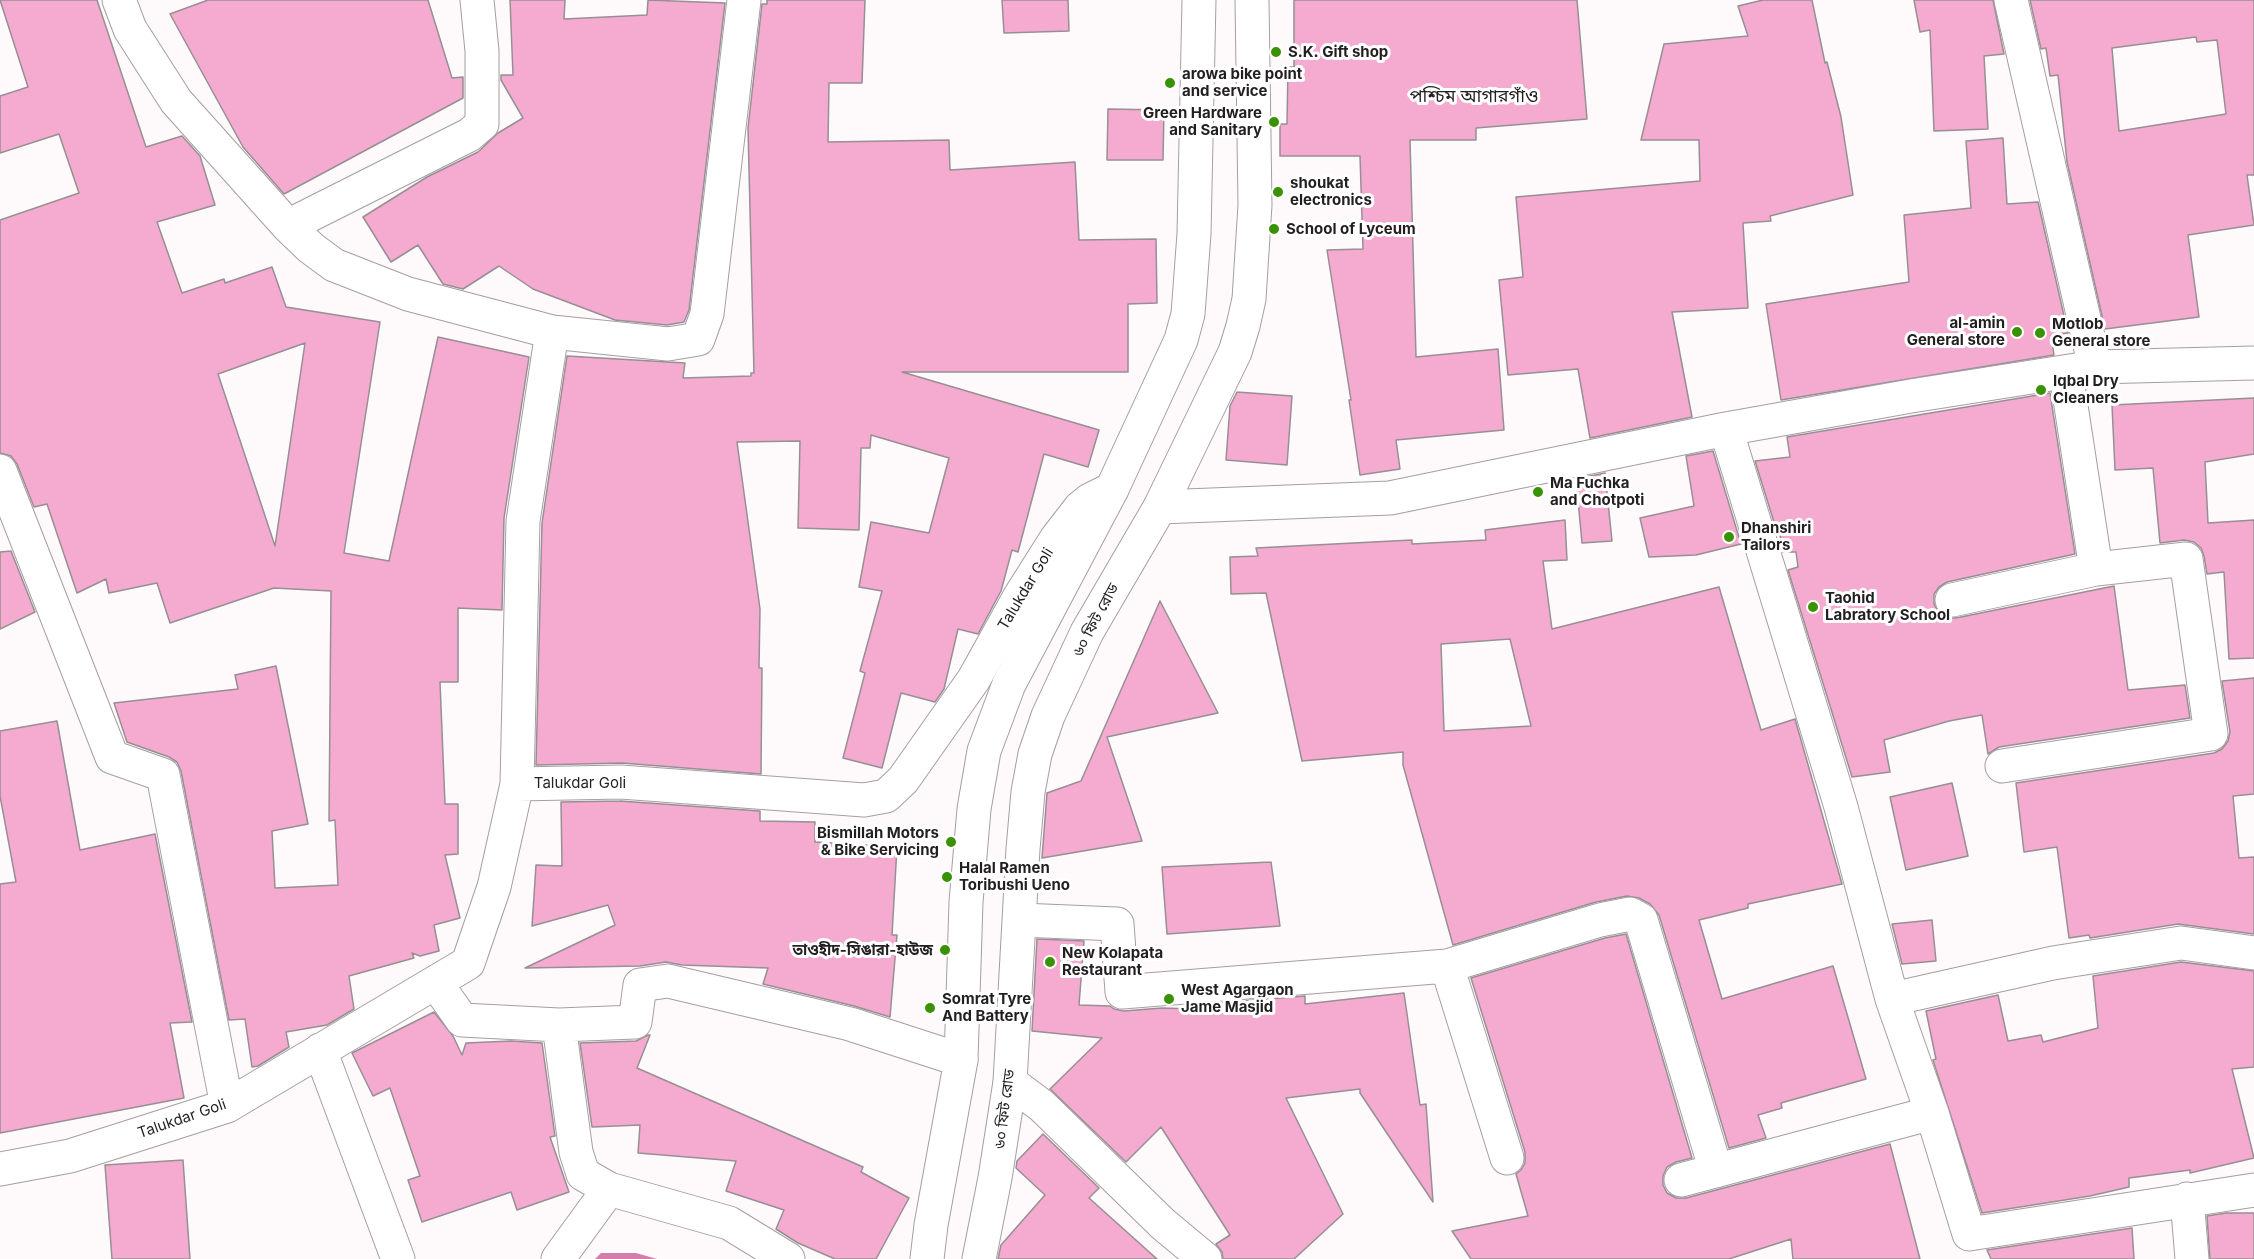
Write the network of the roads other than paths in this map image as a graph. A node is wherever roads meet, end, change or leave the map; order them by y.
1 (119, 0) edge
2 (477, 0) edge
3 (744, 0) edge
4 (1199, 0) edge
5 (1252, 0) edge
6 (2011, 0) edge
7 (288, 226) junction
8 (552, 332) junction
9 (2254, 363) edge
10 (2081, 370) junction
11 (1726, 429) junction
12 (0, 471) edge
13 (1112, 489) junction
14 (1160, 507) junction
15 (2096, 570) junction
16 (1952, 600) dead end
17 (2002, 766) dead end
18 (517, 784) junction
19 (1020, 920) junction
20 (2254, 953) edge
21 (1447, 966) junction
22 (436, 983) junction
23 (1892, 999) junction
24 (559, 1025) junction
25 (320, 1050) junction
26 (961, 1060) junction
27 (1010, 1082) junction
28 (227, 1106) junction
29 (1932, 1113) junction
30 (1507, 1158) dead end
31 (0, 1169) edge
32 (1716, 1171) junction
33 (1681, 1179) dead end
34 (609, 1189) junction
35 (2254, 1190) edge
36 (2187, 1199) junction
37 (1972, 1246) edge
38 (398, 1259) edge
39 (558, 1259) edge
40 (788, 1259) edge
41 (927, 1259) edge
42 (979, 1259) edge
43 (1205, 1259) edge
44 (2192, 1259) edge

1 - 7 street
2 - 7 street
3 - 8 street
4 - 13 street
5 - 14 street, ৬০ ফিট রোড
6 - 10 street
7 - 8 street
8 - 18 street
9 - 10 street
10 - 11 street
10 - 15 street
11 - 14 street
11 - 23 street
12 - 28 street
13 - 14 street
13 - 18 street, Talukdar Goli
13 - 26 street
14 - 19 street, ৬০ ফিট রোড
15 - 16 street
15 - 17 street
18 - 22 street, Talukdar Goli
19 - 21 street
19 - 27 street, ৬০ ফিট রোড
20 - 23 street
21 - 30 street
21 - 32 street
22 - 24 street
22 - 25 street, Talukdar Goli
23 - 29 street
24 - 26 street
24 - 34 street
25 - 28 street, Talukdar Goli
25 - 38 street
26 - 41 street
27 - 42 street, ৬০ ফিট রোড
27 - 43 street
28 - 31 street, Talukdar Goli
29 - 32 street
29 - 37 street
32 - 33 street
34 - 39 street
34 - 40 street
35 - 36 street
36 - 37 street
36 - 44 street

